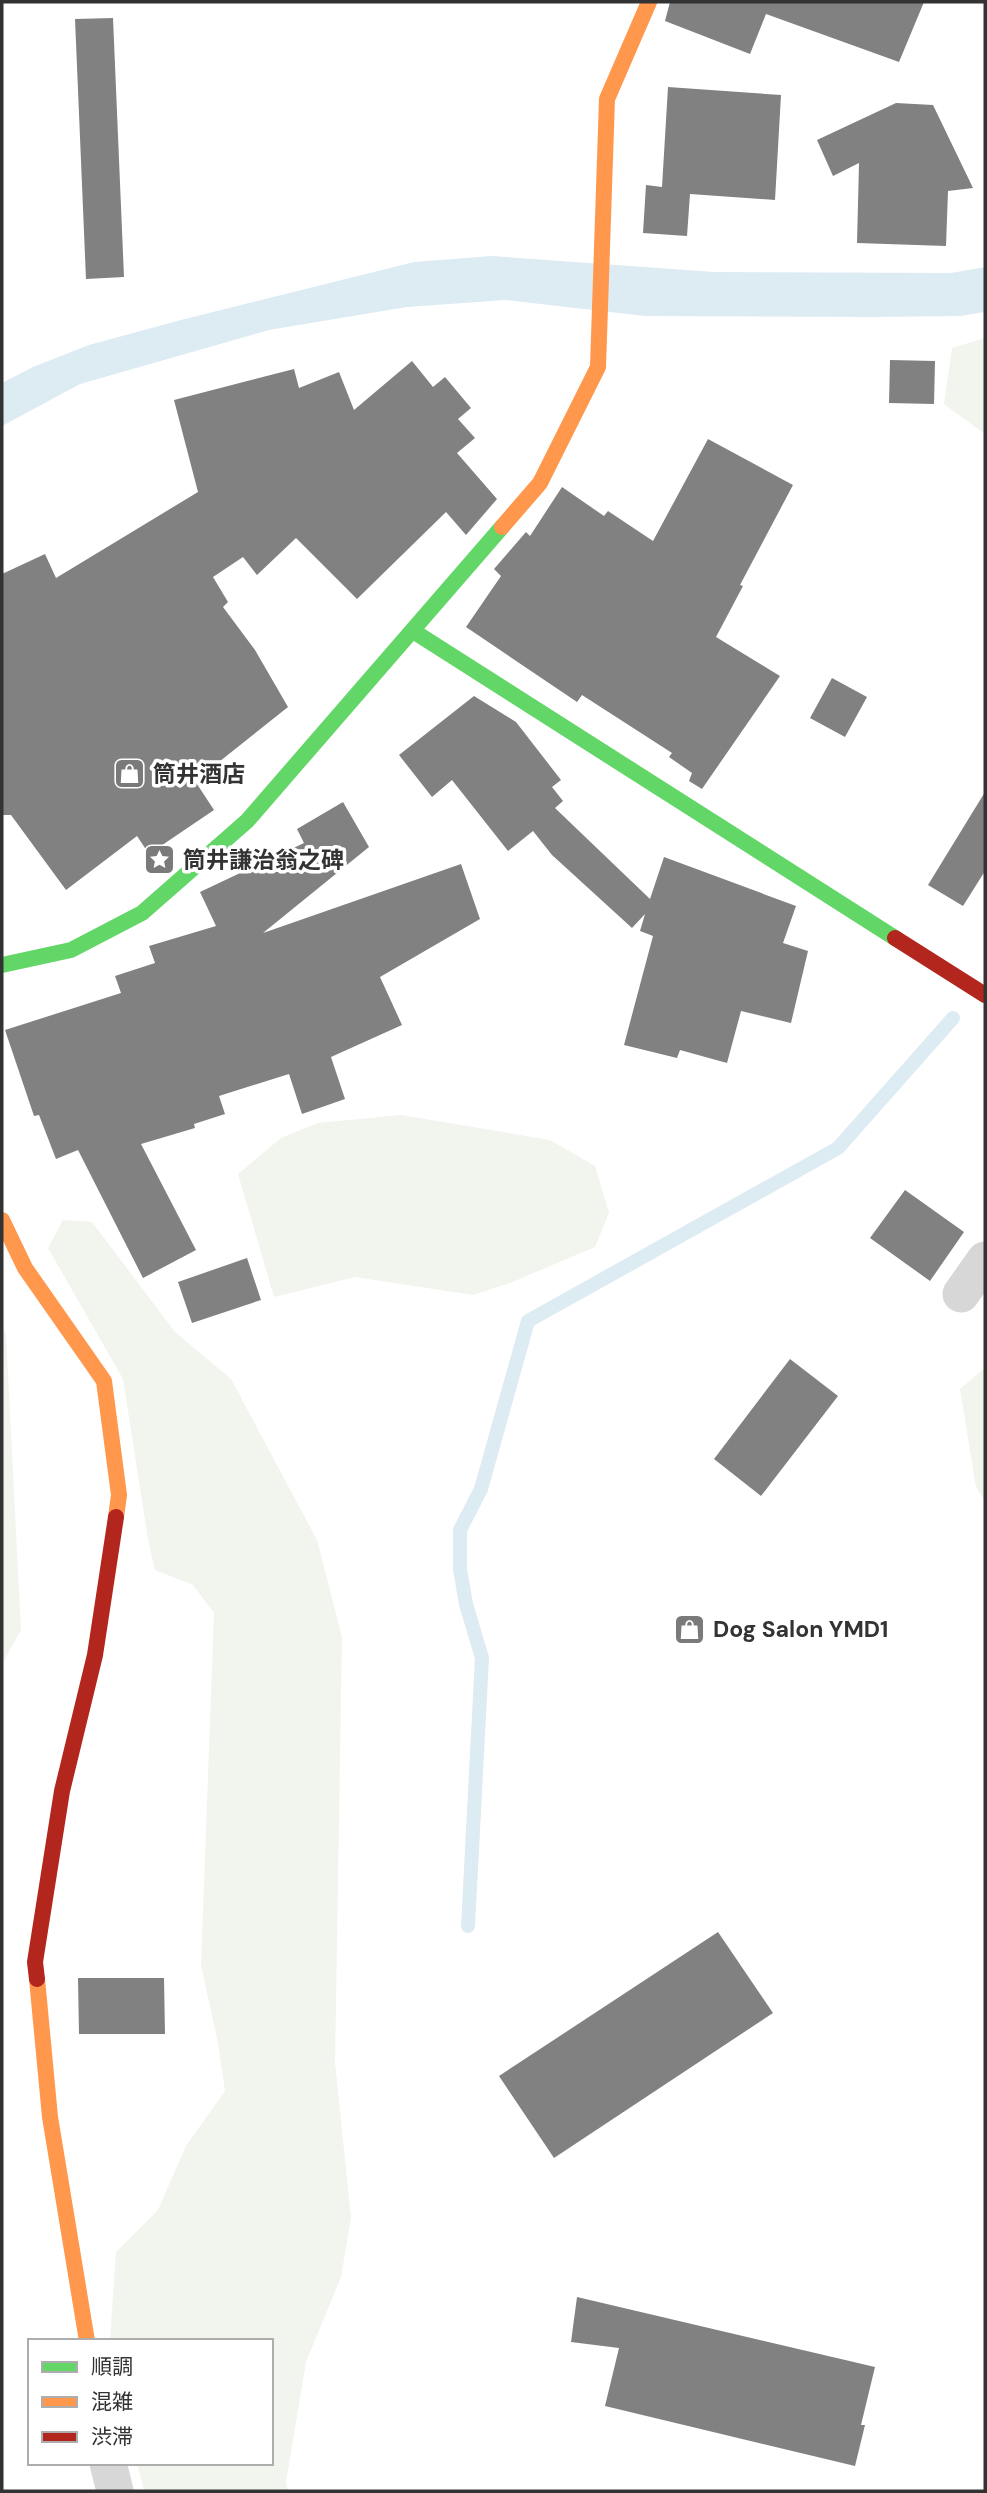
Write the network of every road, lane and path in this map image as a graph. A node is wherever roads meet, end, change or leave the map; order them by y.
1 (649, 2) edge
2 (414, 631) junction
3 (2, 965) edge
4 (985, 995) edge
5 (2, 1220) edge
6 (985, 1260) edge
7 (961, 1294) dead end
8 (87, 2339) edge
9 (108, 2465) edge
10 (115, 2491) edge

1 - 2 street
2 - 3 street
2 - 4 street
5 - 8 street
6 - 7 street
9 - 10 street

